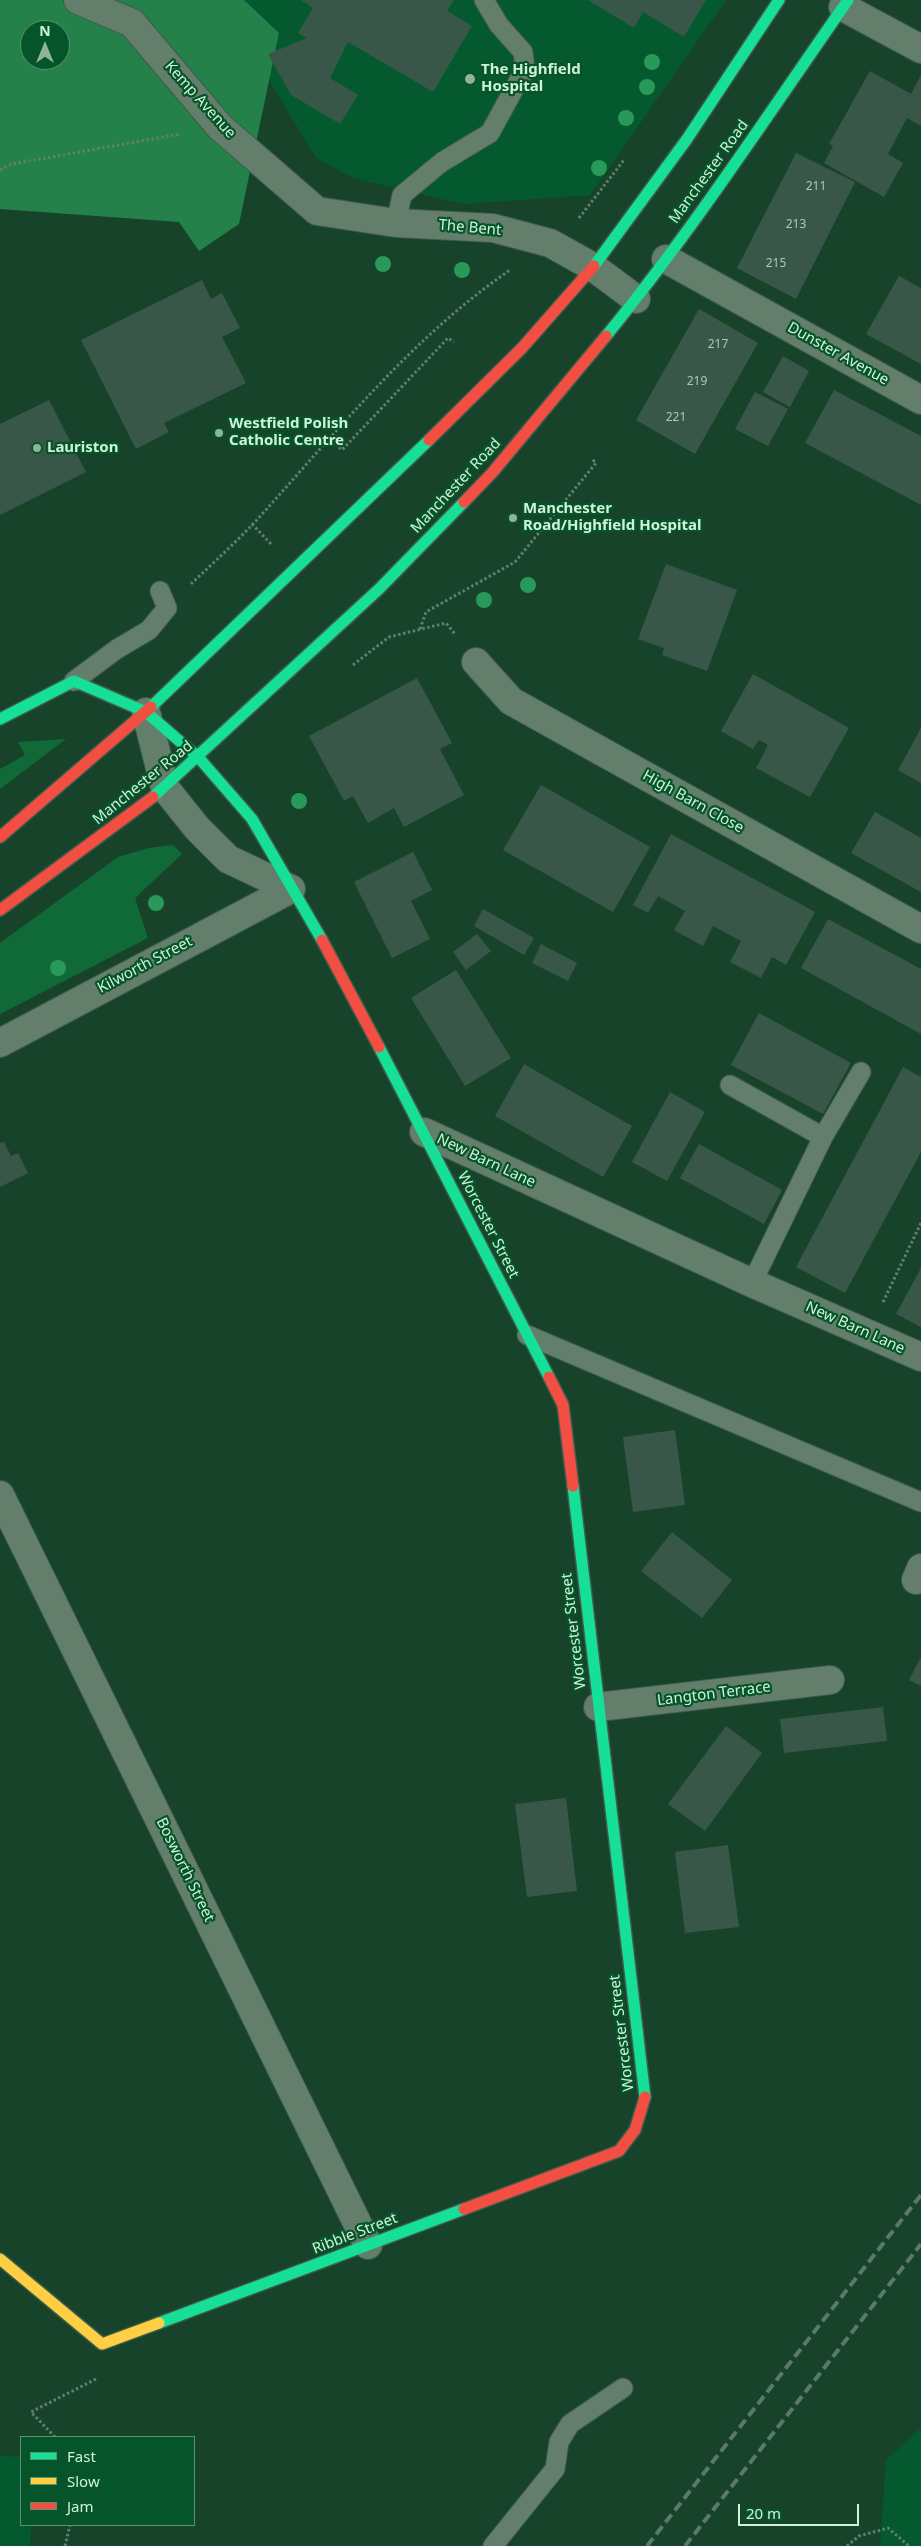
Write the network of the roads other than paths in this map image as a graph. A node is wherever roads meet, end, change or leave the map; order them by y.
1 (78, 0) edge
2 (484, 0) edge
3 (779, 0) edge
4 (846, 4) edge
5 (921, 49) edge
6 (317, 211) joint
7 (396, 223) junction
8 (666, 259) junction
9 (592, 267) junction
10 (636, 298) junction
11 (921, 400) edge
12 (163, 600) road end
13 (476, 662) road end
14 (74, 681) junction
15 (146, 712) junction
16 (0, 719) edge
17 (200, 758) junction
18 (165, 788) junction
19 (0, 837) edge
20 (291, 889) junction
21 (0, 910) edge
22 (921, 929) edge
23 (0, 1043) edge
24 (862, 1072) dead end
25 (730, 1085) dead end
26 (424, 1132) junction
27 (823, 1137) junction
28 (752, 1283) junction
29 (527, 1335) junction
30 (921, 1357) edge
31 (0, 1495) edge
32 (921, 1502) edge
33 (830, 1680) dead end
34 (598, 1707) junction
35 (619, 2151) joint
36 (368, 2245) junction
37 (0, 2259) edge
38 (623, 2388) dead end
39 (493, 2546) edge

1 - 6 street, Kemp Avenue
2 - 7 lane
3 - 9 main road
4 - 5 street
4 - 8 main road, Manchester Road
6 - 7 street, The Bent
7 - 9 street, The Bent
8 - 10 main road, Manchester Road
8 - 11 street, Dunster Avenue
9 - 10 street, The Bent
9 - 15 main road
10 - 17 main road, Manchester Road
12 - 14 lane
13 - 22 street, High Barn Close
14 - 15 main road
14 - 16 main road
15 - 17 main road, New Barn Lane
15 - 18 street
15 - 19 main road
17 - 18 main road, Manchester Road
17 - 20 main road, New Barn Lane
18 - 20 street
18 - 21 main road, Manchester Road
20 - 23 street, Kilworth Street
20 - 26 main road, New Barn Lane
24 - 27 lane
25 - 27 lane
26 - 28 street, New Barn Lane
26 - 29 main road, Worcester Street
27 - 28 lane
28 - 30 street, New Barn Lane
29 - 32 lane
29 - 34 main road, Worcester Street
31 - 36 street, Bosworth Street
33 - 34 street, Langton Terrace
34 - 35 main road, Worcester Street
35 - 36 main road, Ribble Street
36 - 37 main road, Ribble Street
38 - 39 lane

